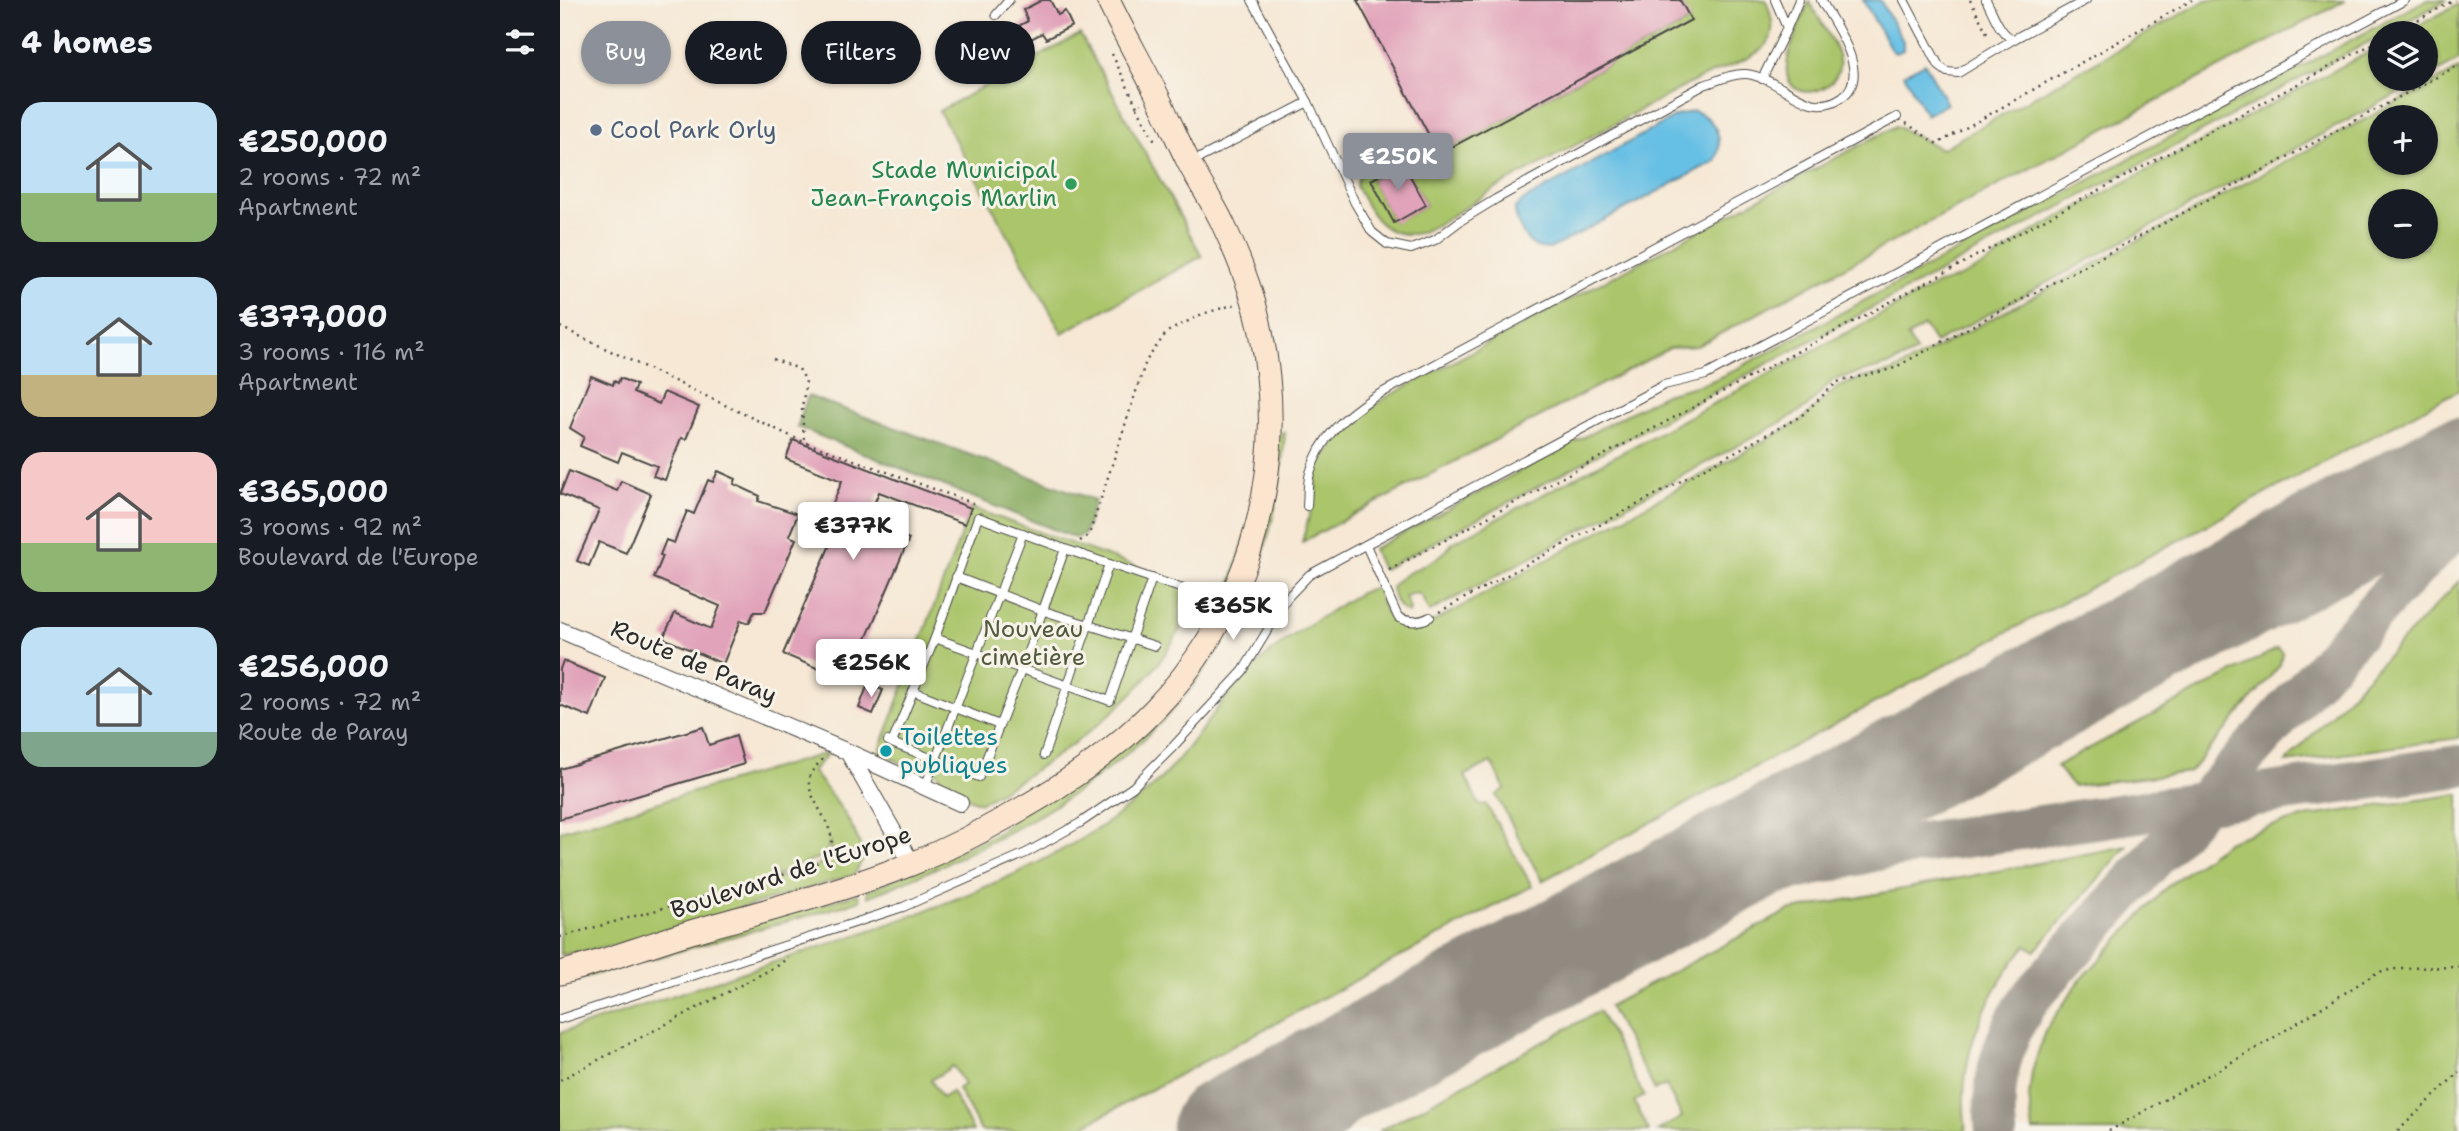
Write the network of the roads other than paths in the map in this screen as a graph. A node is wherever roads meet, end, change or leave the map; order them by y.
1 (1009, 0) edge
2 (1108, 0) edge
3 (1252, 0) edge
4 (1775, 0) edge
5 (1800, 0) edge
6 (1821, 0) edge
7 (1904, 0) edge
8 (1986, 0) edge
9 (2086, 0) edge
10 (2405, 0) edge
11 (996, 15) dead end
12 (1787, 28) junction
13 (2014, 38) junction
14 (1762, 79) junction
15 (1308, 102) junction
16 (1897, 117) road end
17 (1189, 164) junction
18 (1307, 506) dead end
19 (1023, 533) junction
20 (1366, 545) junction
21 (1065, 549) junction
22 (1109, 564) junction
23 (956, 577) junction
24 (1152, 578) junction
25 (1195, 593) dead end
26 (999, 594) junction
27 (1044, 611) junction
28 (1430, 617) road end
29 (1088, 625) junction
30 (560, 630) edge
31 (935, 638) junction
32 (1131, 639) junction
33 (1155, 646) dead end
34 (977, 653) junction
35 (1021, 671) junction
36 (1067, 687) junction
37 (913, 691) junction
38 (956, 708) junction
39 (999, 725) junction
40 (848, 752) junction
41 (1044, 755) dead end
42 (936, 762) junction
43 (925, 787) junction
44 (960, 803) dead end
45 (912, 863) junction
46 (632, 949) junction
47 (560, 960) edge
48 (560, 973) edge
49 (560, 1019) edge

1 - 11 lane
2 - 17 main road, Boulevard de l'Europe
3 - 15 lane
4 - 12 lane
5 - 12 lane
6 - 14 lane
7 - 13 lane
8 - 13 lane
9 - 13 lane
10 - 20 lane
12 - 14 lane
14 - 15 lane
15 - 17 lane
16 - 18 lane
17 - 45 main road, Boulevard de l'Europe
19 - 21 lane
19 - 23 lane
19 - 26 lane
20 - 28 lane
20 - 49 lane
21 - 22 lane
21 - 27 lane
22 - 24 lane
22 - 29 lane
23 - 26 lane
23 - 31 lane
24 - 25 lane
24 - 32 lane
26 - 27 lane
26 - 34 lane
27 - 29 lane
27 - 35 lane
29 - 32 lane
29 - 36 lane
30 - 40 street, Route de Paray
31 - 34 lane
31 - 37 lane
32 - 33 lane
32 - 36 lane
34 - 35 lane
34 - 38 lane
35 - 36 lane
35 - 39 lane
36 - 41 lane
37 - 38 lane
37 - 42 lane
38 - 39 lane
38 - 42 lane
39 - 42 lane
40 - 43 street, Route de Paray
40 - 45 street
42 - 43 lane
43 - 44 street, Route de Paray
45 - 46 main road, Boulevard de l'Europe
46 - 47 main road, Boulevard de l'Europe
46 - 48 main road, Boulevard de l'Europe

